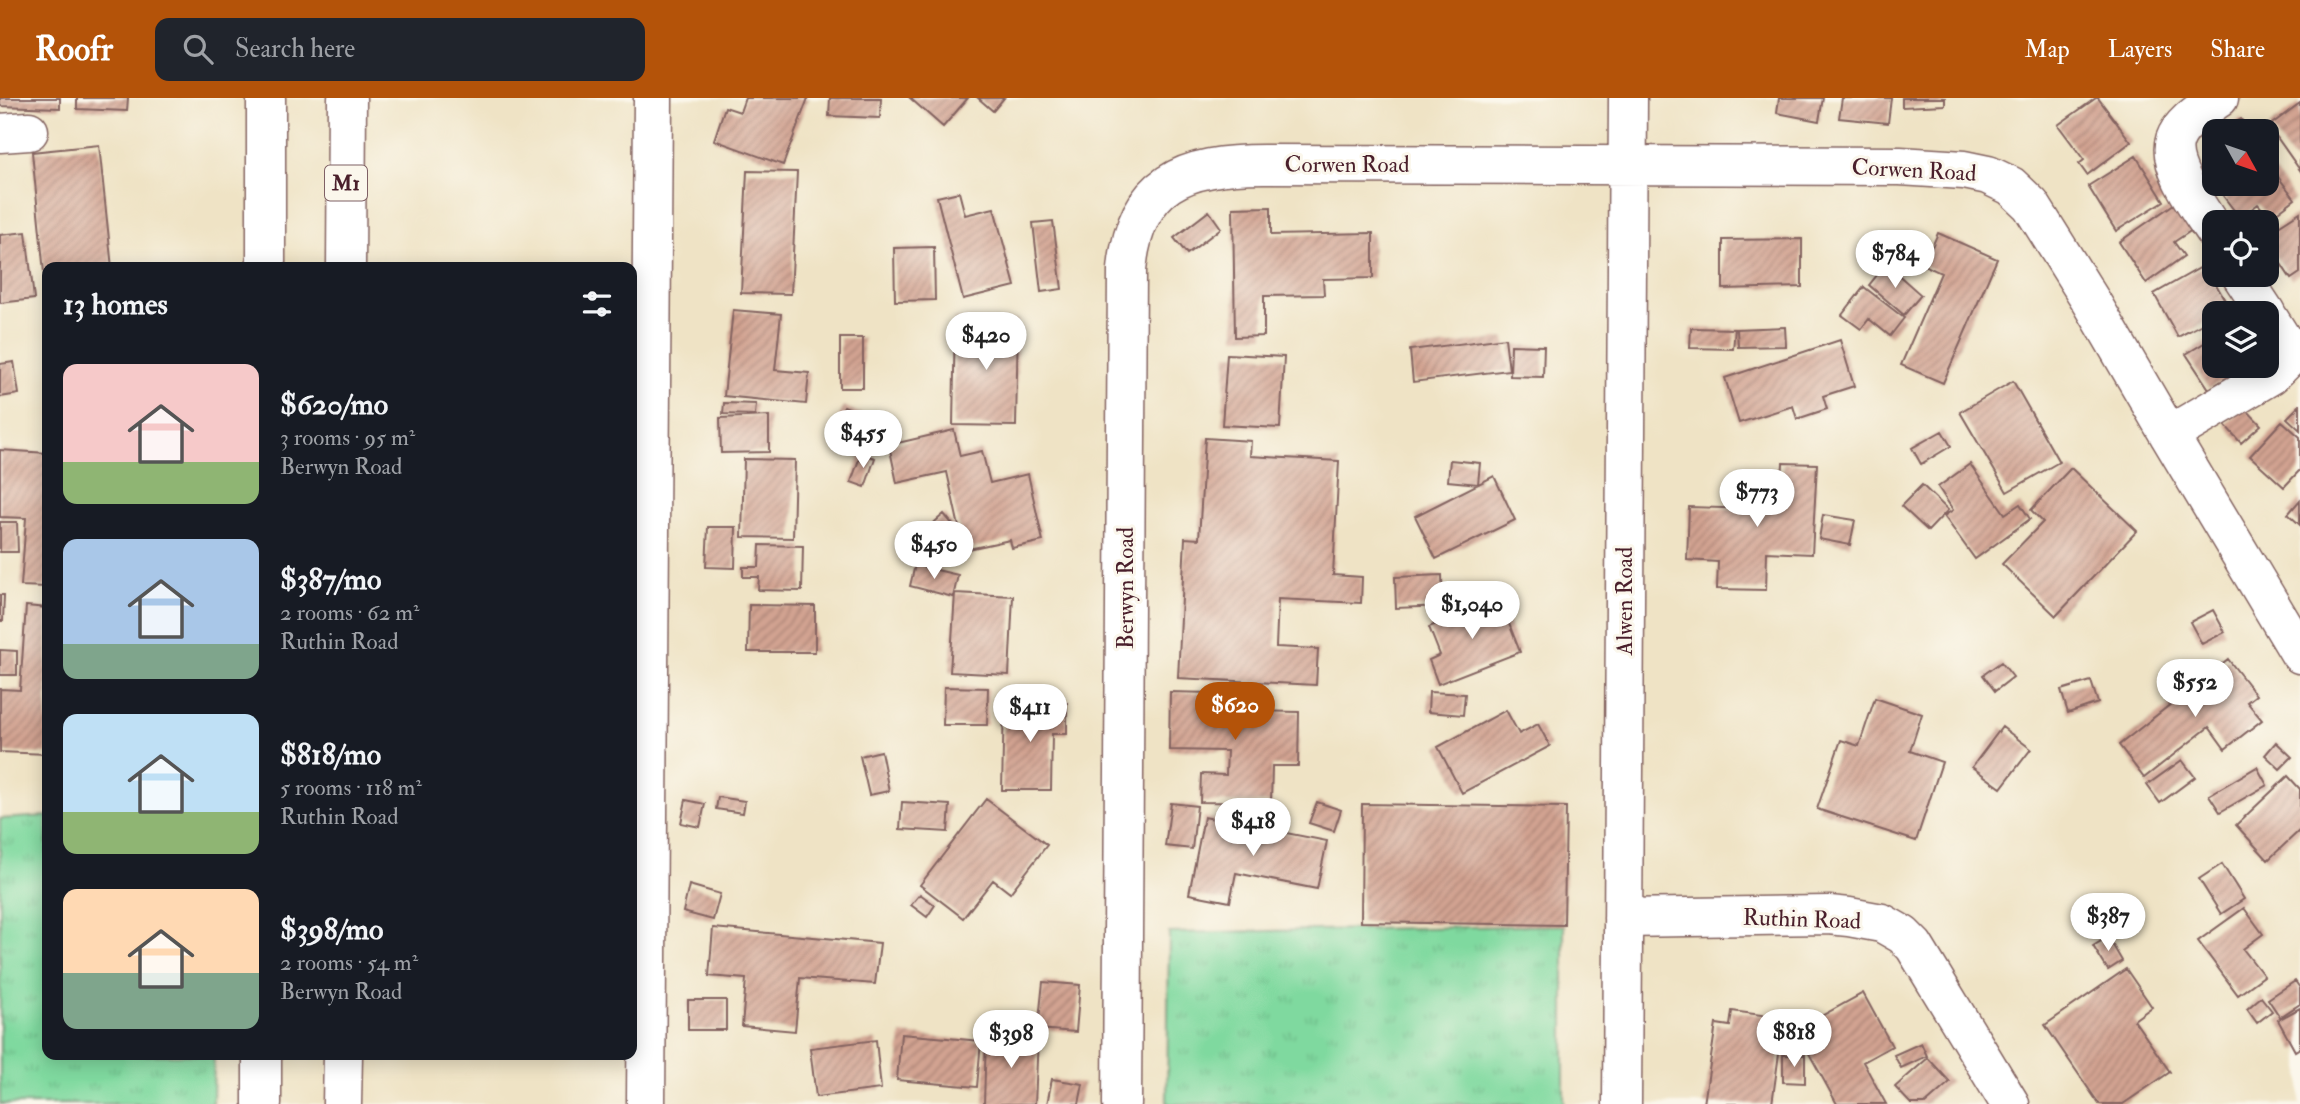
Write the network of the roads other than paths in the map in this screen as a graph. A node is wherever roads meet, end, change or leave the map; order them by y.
1 (266, 98) edge
2 (347, 98) edge
3 (653, 98) edge
4 (1628, 98) edge
5 (2219, 98) edge
6 (1264, 163) joint
7 (1628, 165) junction
8 (2202, 211) edge
9 (266, 262) edge
10 (346, 262) edge
11 (2279, 330) edge
12 (2296, 351) edge
13 (2168, 435) junction
14 (2300, 654) edge
15 (1623, 918) junction
16 (262, 1060) edge
17 (343, 1060) edge
18 (262, 1104) edge
19 (342, 1104) edge
20 (646, 1104) edge
21 (1122, 1104) edge
22 (1622, 1104) edge
23 (2010, 1104) edge

1 - 9 main road
2 - 10 main road, M1
3 - 20 main road
4 - 7 main road, Alwen Road
5 - 8 main road
6 - 7 main road, Corwen Road
6 - 21 main road, Berwyn Road
7 - 13 main road, Corwen Road
7 - 15 main road, Alwen Road
11 - 12 main road
12 - 13 main road
13 - 14 main road, Corwen Road
15 - 22 main road, Alwen Road
15 - 23 main road, Ruthin Road
16 - 18 main road
17 - 19 main road

